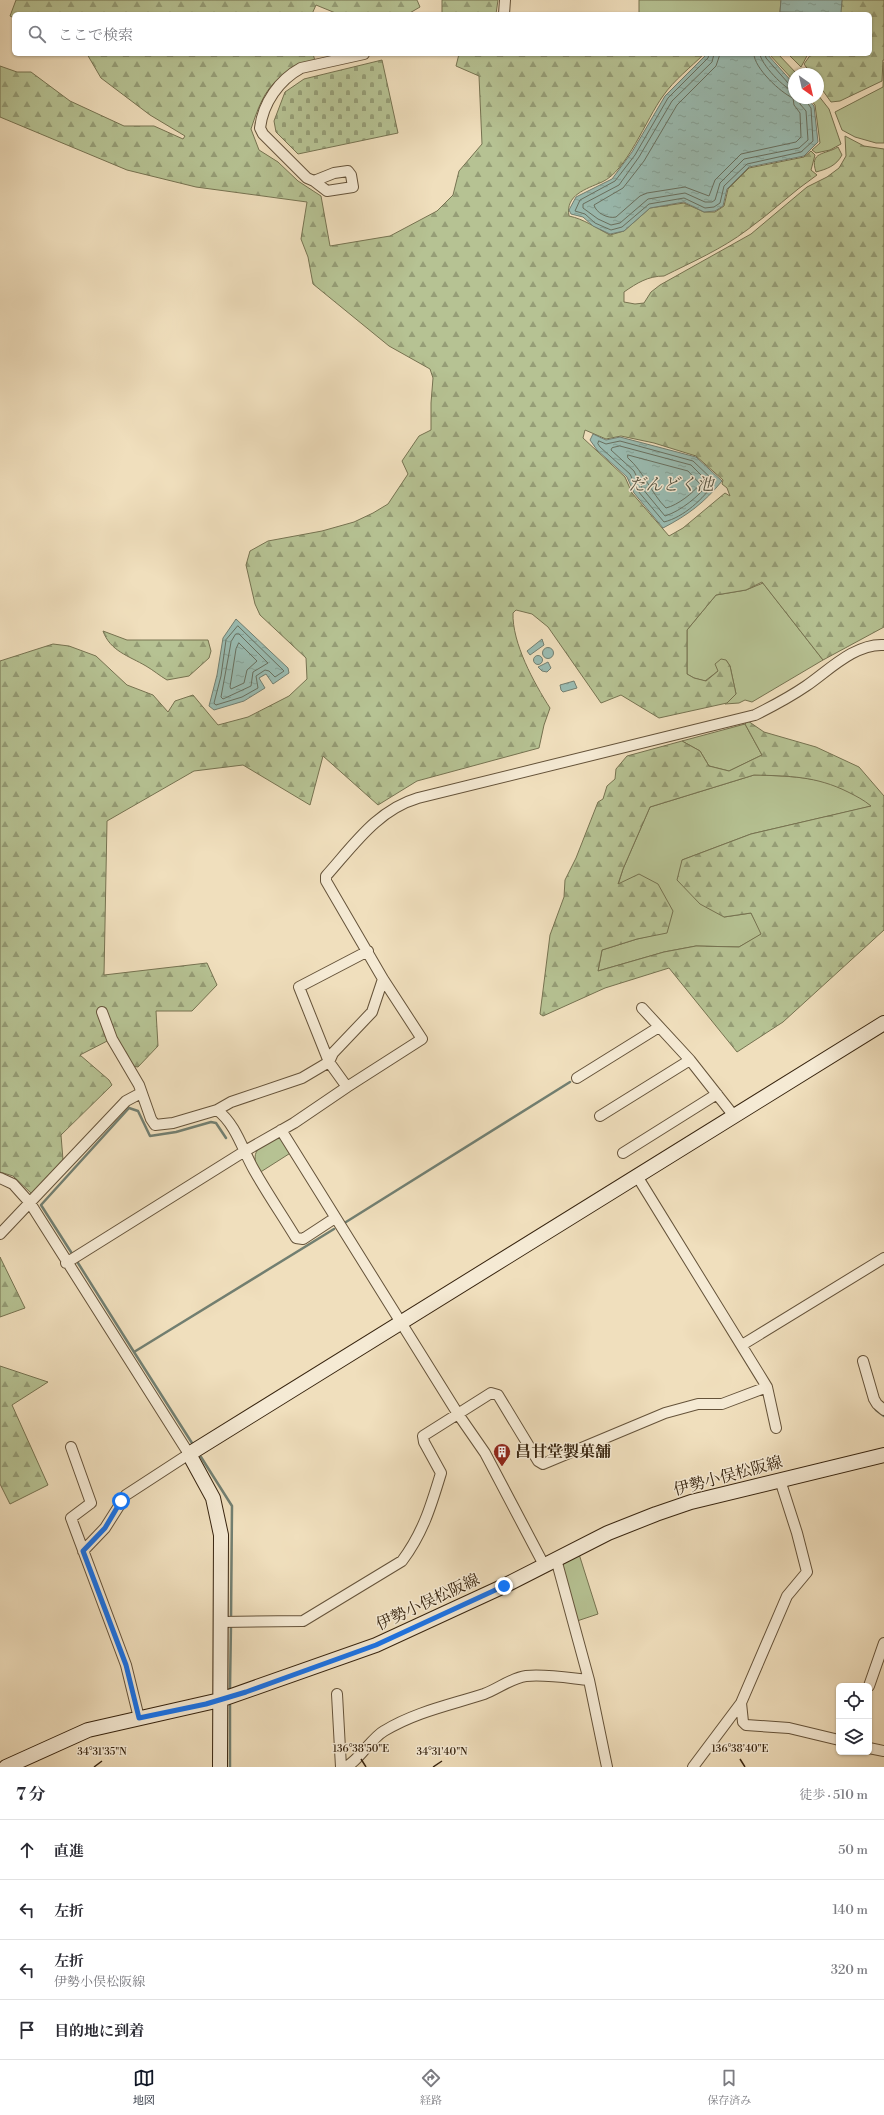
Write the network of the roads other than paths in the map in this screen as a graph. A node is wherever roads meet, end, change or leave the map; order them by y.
1 (505, 0) edge
2 (504, 12) edge
3 (355, 56) edge
4 (314, 181) dead end
5 (884, 645) edge
6 (368, 951) junction
7 (383, 979) junction
8 (642, 1008) dead end
9 (102, 1012) dead end
10 (884, 1023) edge
11 (659, 1027) junction
12 (690, 1060) junction
13 (328, 1062) junction
14 (576, 1078) dead end
15 (346, 1087) junction
16 (141, 1093) junction
17 (717, 1094) junction
18 (218, 1110) junction
19 (600, 1116) dead end
20 (734, 1116) junction
21 (281, 1130) junction
22 (245, 1151) junction
23 (623, 1153) dead end
24 (637, 1176) junction
25 (0, 1178) edge
26 (30, 1203) junction
27 (335, 1218) junction
28 (0, 1234) edge
29 (884, 1258) edge
30 (66, 1263) junction
31 (401, 1322) junction
32 (742, 1345) junction
33 (863, 1361) dead end
34 (767, 1387) junction
35 (884, 1410) edge
36 (458, 1414) junction
37 (776, 1428) dead end
38 (71, 1447) dead end
39 (189, 1454) junction
40 (884, 1455) edge
41 (780, 1480) junction
42 (83, 1551) junction
43 (550, 1562) junction
44 (223, 1622) junction
45 (884, 1643) edge
46 (589, 1680) junction
47 (869, 1683) edge
48 (337, 1694) dead end
49 (220, 1700) junction
50 (741, 1703) junction
51 (139, 1718) junction
52 (836, 1739) edge
53 (872, 1749) edge
54 (884, 1752) edge
55 (6, 1767) edge
56 (220, 1767) edge
57 (341, 1767) edge
58 (344, 1767) edge
59 (606, 1767) edge
60 (694, 1767) edge

1 - 2 street
3 - 4 street
5 - 6 street
6 - 7 street
6 - 13 street
7 - 13 street
7 - 15 street
8 - 11 street
9 - 16 street
10 - 20 street
11 - 12 street
11 - 14 street
12 - 17 street
12 - 19 street
13 - 15 street
13 - 18 street
15 - 21 street
16 - 18 street
16 - 26 street
17 - 20 street
17 - 23 street
18 - 22 street
20 - 24 street
21 - 22 street
21 - 27 street
22 - 27 street
22 - 30 street
24 - 31 street
24 - 32 street
25 - 26 street
26 - 28 street
26 - 30 street
27 - 31 street
29 - 32 street
30 - 39 street
31 - 36 street
31 - 39 street
32 - 34 street
33 - 35 street
34 - 36 street
34 - 37 street
36 - 43 street
36 - 44 street
38 - 42 street
39 - 42 street
39 - 44 street
40 - 41 street, 伊勢小俣松阪線
41 - 43 street, 伊勢小俣松阪線
41 - 50 street
42 - 51 street
43 - 46 street
43 - 49 street, 伊勢小俣松阪線
44 - 49 street
45 - 47 street
46 - 58 street
46 - 59 street
48 - 57 street
49 - 51 street, 伊勢小俣松阪線
49 - 56 street
50 - 52 street
50 - 60 street
51 - 55 street, 伊勢小俣松阪線
53 - 54 street

